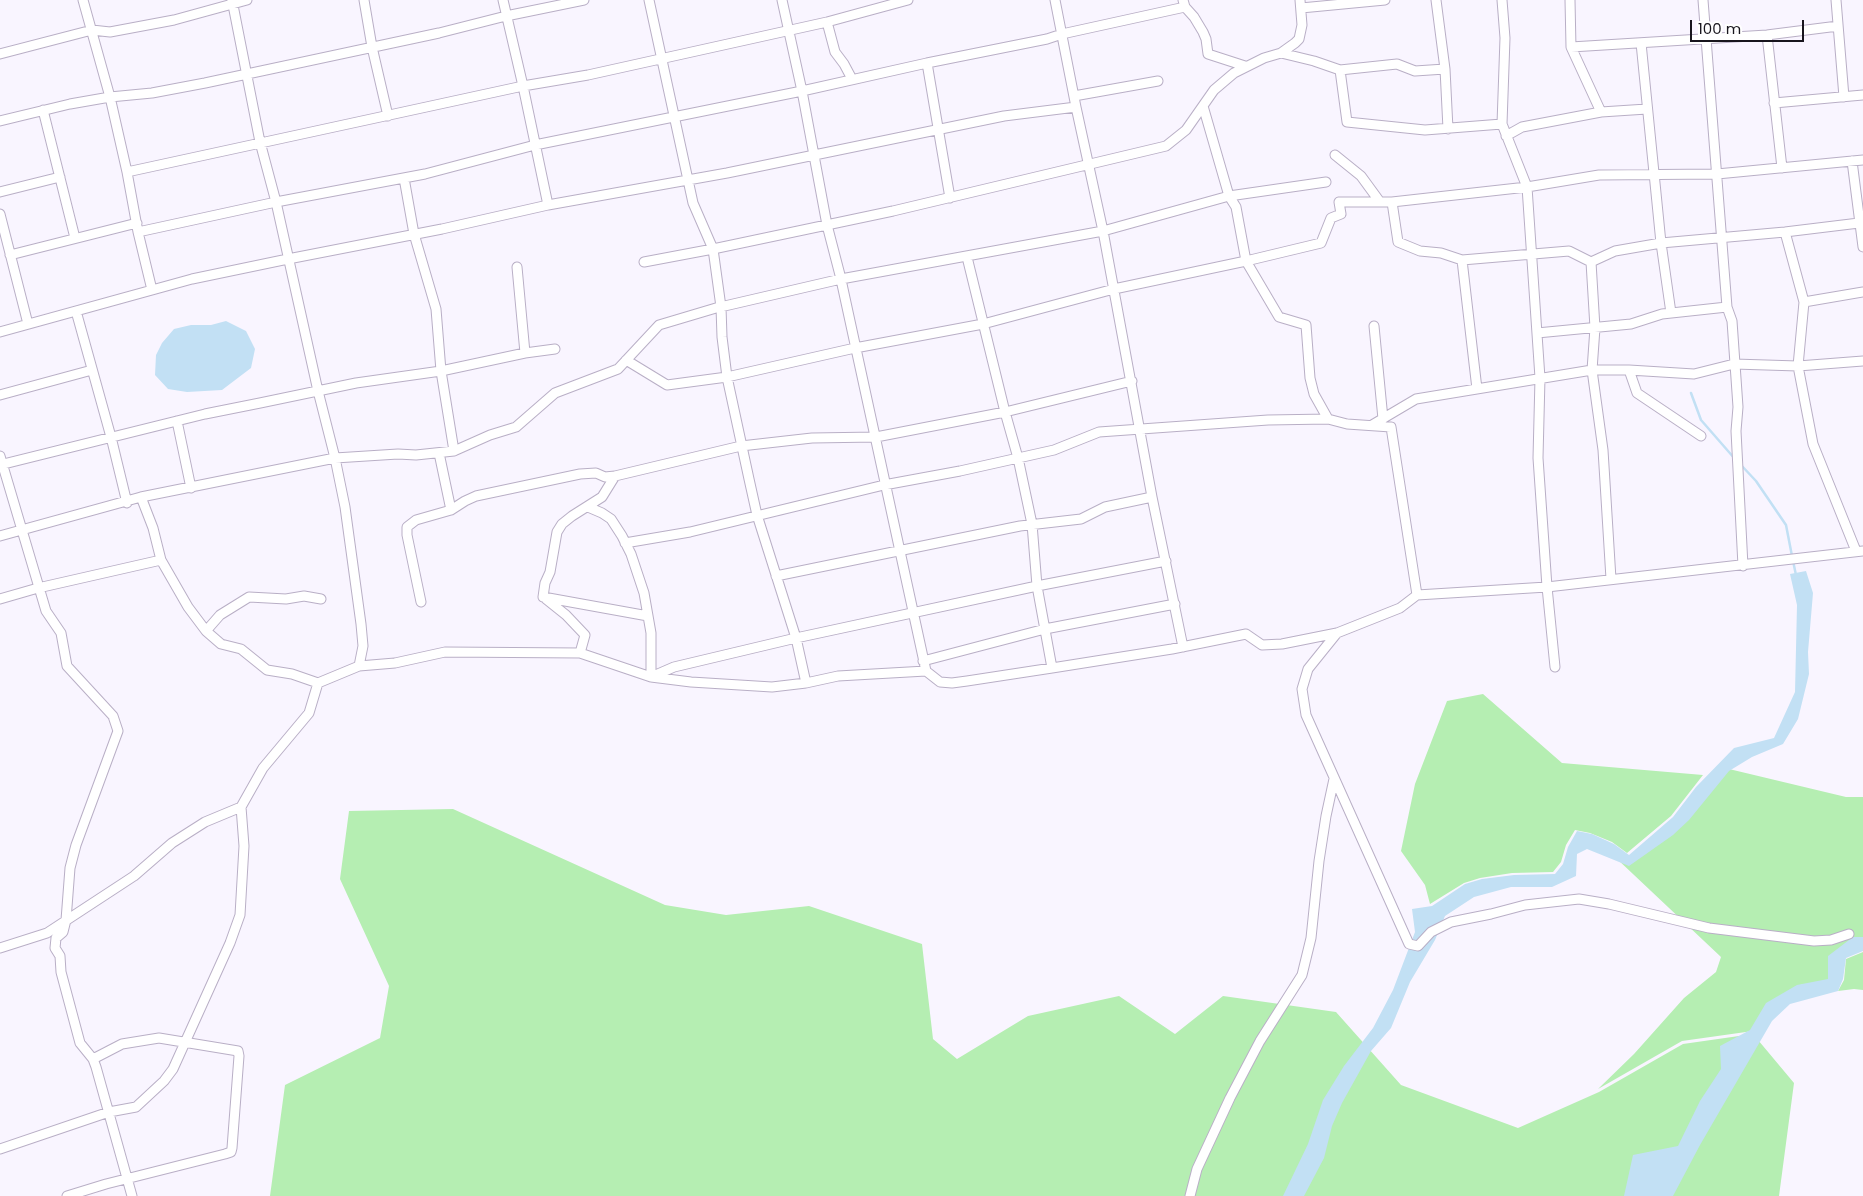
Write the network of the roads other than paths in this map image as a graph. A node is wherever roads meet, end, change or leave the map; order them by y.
1 (82, 0) edge
2 (247, 0) edge
3 (364, 0) edge
4 (503, 0) edge
5 (584, 0) edge
6 (650, 0) edge
7 (782, 0) edge
8 (908, 0) edge
9 (1055, 0) edge
10 (1385, 0) edge
11 (1436, 0) edge
12 (1502, 0) edge
13 (1570, 0) edge
14 (1703, 0) edge
15 (1836, 0) edge
16 (233, 2) edge
17 (1184, 3) edge
18 (1301, 4) edge
19 (506, 16) junction
20 (827, 22) junction
21 (1838, 26) junction
22 (92, 30) junction
23 (789, 30) junction
24 (1062, 34) junction
25 (1767, 35) junction
26 (1706, 39) junction
27 (1641, 43) junction
28 (372, 47) junction
29 (1571, 47) junction
30 (1281, 52) junction
31 (0, 54) edge
32 (663, 58) junction
33 (927, 63) junction
34 (1245, 66) junction
35 (1445, 69) junction
36 (1340, 70) junction
37 (247, 73) junction
38 (852, 79) junction
39 (1158, 80) dead end
40 (523, 86) junction
41 (802, 91) junction
42 (1863, 95) edge
43 (1074, 96) junction
44 (110, 97) junction
45 (1844, 97) junction
46 (1774, 103) junction
47 (1076, 106) junction
48 (1203, 106) junction
49 (1648, 109) junction
50 (43, 110) junction
51 (1601, 112) junction
52 (388, 116) junction
53 (674, 116) junction
54 (0, 121) edge
55 (1502, 124) junction
56 (1448, 129) junction
57 (938, 130) junction
58 (1506, 136) junction
59 (260, 142) junction
60 (535, 145) junction
61 (1335, 155) dead end
62 (813, 156) junction
63 (1863, 160) edge
64 (1852, 161) junction
65 (1089, 165) junction
66 (1782, 168) junction
67 (127, 172) junction
68 (1653, 174) junction
69 (1717, 174) junction
70 (60, 177) junction
71 (404, 178) junction
72 (688, 180) junction
73 (1326, 182) dead end
74 (1527, 187) junction
75 (0, 192) edge
76 (1229, 196) junction
77 (950, 198) junction
78 (276, 202) junction
79 (1380, 202) junction
80 (1392, 202) junction
81 (548, 204) junction
82 (0, 214) edge
83 (1859, 223) junction
84 (827, 225) junction
85 (137, 227) junction
86 (1103, 231) junction
87 (1785, 232) junction
88 (414, 234) junction
89 (1722, 237) junction
90 (75, 238) junction
91 (1661, 243) junction
92 (1863, 247) edge
93 (713, 249) junction
94 (1532, 253) junction
95 (10, 256) junction
96 (967, 257) junction
97 (288, 259) junction
98 (1462, 260) junction
99 (1246, 261) junction
100 (644, 262) dead end
101 (1591, 262) junction
102 (517, 267) dead end
103 (841, 279) junction
104 (1114, 289) junction
105 (152, 290) junction
106 (1863, 292) edge
107 (1804, 302) junction
108 (721, 307) junction
109 (1727, 307) junction
110 (76, 312) junction
111 (1671, 313) junction
112 (28, 324) junction
113 (983, 324) junction
114 (1374, 326) dead end
115 (1595, 328) junction
116 (0, 332) edge
117 (1537, 333) junction
118 (855, 348) junction
119 (555, 349) dead end
120 (525, 353) junction
121 (626, 360) junction
122 (1863, 361) edge
123 (1734, 364) junction
124 (1798, 366) junction
125 (92, 370) junction
126 (440, 370) junction
127 (1592, 370) junction
128 (1628, 370) junction
129 (727, 377) junction
130 (1540, 378) junction
131 (1132, 381) junction
132 (1477, 389) junction
133 (318, 391) junction
134 (0, 395) edge
135 (1005, 412) junction
136 (1328, 419) junction
137 (1383, 419) junction
138 (177, 421) junction
139 (1372, 425) junction
140 (1139, 428) junction
141 (1702, 436) dead end
142 (111, 437) junction
143 (876, 437) junction
144 (742, 446) junction
145 (454, 451) junction
146 (439, 452) junction
147 (335, 458) junction
148 (1018, 458) junction
149 (1, 462) edge
150 (615, 476) junction
151 (884, 485) junction
152 (191, 488) junction
153 (141, 497) junction
154 (1152, 498) junction
155 (127, 502) junction
156 (588, 507) junction
157 (451, 510) junction
158 (757, 515) junction
159 (1032, 524) junction
160 (22, 530) junction
161 (0, 536) edge
162 (625, 543) junction
163 (899, 551) junction
164 (1860, 551) edge
165 (161, 560) junction
166 (1166, 561) junction
167 (1743, 566) junction
168 (776, 576) junction
169 (1611, 579) junction
170 (1037, 586) junction
171 (1547, 587) junction
172 (38, 588) junction
173 (1417, 594) junction
174 (543, 597) junction
175 (0, 599) edge
176 (321, 599) dead end
177 (421, 602) dead end
178 (1175, 604) junction
179 (913, 614) junction
180 (648, 616) junction
181 (1045, 629) junction
182 (206, 631) junction
183 (1337, 633) junction
184 (796, 638) junction
185 (1183, 647) junction
186 (580, 653) junction
187 (923, 661) junction
188 (359, 666) junction
189 (1555, 666) dead end
190 (1052, 668) junction
191 (926, 671) junction
192 (651, 677) junction
193 (318, 683) junction
194 (806, 683) junction
195 (1334, 779) junction
196 (241, 807) junction
197 (66, 920) junction
198 (1849, 934) dead end
199 (0, 948) edge
200 (184, 1042) junction
201 (93, 1059) junction
202 (108, 1112) junction
203 (0, 1149) edge
204 (128, 1178) junction
205 (66, 1196) edge
206 (132, 1196) edge
207 (1190, 1196) edge

1 - 22 street
2 - 16 street
3 - 28 street
4 - 19 street
5 - 19 street
6 - 32 street
7 - 23 street
8 - 20 street
9 - 24 street
10 - 18 street
11 - 35 street
12 - 55 street
13 - 29 street
14 - 26 street
15 - 21 street
16 - 22 street
16 - 37 street
17 - 24 street
17 - 34 street
18 - 30 street
19 - 28 street
19 - 40 street
20 - 23 street
20 - 38 street
21 - 25 street
21 - 45 street
22 - 31 street
22 - 44 street
23 - 32 street
23 - 41 street
24 - 33 street
24 - 43 street
25 - 26 street
25 - 46 street
26 - 27 street
26 - 69 street
27 - 29 street
27 - 49 street
28 - 37 street
28 - 52 street
29 - 51 street
30 - 34 street
30 - 36 street
32 - 40 street
32 - 53 street
33 - 38 street
33 - 57 street
34 - 48 street
35 - 36 street
35 - 56 street
36 - 56 street
37 - 44 street
37 - 59 street
38 - 41 street
39 - 43 street
40 - 52 street
40 - 60 street
41 - 53 street
41 - 62 street
42 - 45 street
43 - 47 street
44 - 50 street
44 - 67 street
45 - 46 street
46 - 66 street
47 - 57 street
47 - 65 street
48 - 65 street
48 - 76 street
49 - 51 street
49 - 68 street
50 - 54 street
50 - 70 street
51 - 58 street
52 - 59 street
53 - 60 street
53 - 72 street
55 - 56 street
55 - 58 street
57 - 62 street
57 - 77 street
58 - 74 street
59 - 67 street
59 - 78 street
60 - 71 street
60 - 81 street
61 - 79 street
62 - 72 street
62 - 84 street
63 - 64 street
64 - 66 street
64 - 83 street
65 - 77 street
65 - 86 street
66 - 69 street
67 - 85 street
68 - 69 street
68 - 74 street
68 - 91 street
69 - 89 street
70 - 75 street
70 - 90 street
71 - 78 street
71 - 88 street
72 - 81 street
72 - 93 street
73 - 76 street
74 - 80 street
74 - 94 street
76 - 86 street
76 - 99 street
77 - 84 street
78 - 85 street
78 - 97 street
79 - 80 street
79 - 99 street
80 - 98 street
81 - 88 street
82 - 95 street
83 - 87 street
83 - 92 street
84 - 93 street
84 - 103 street
85 - 90 street
85 - 105 street
86 - 96 street
86 - 104 street
87 - 89 street
87 - 107 street
88 - 97 street
88 - 126 street
89 - 91 street
89 - 109 street
90 - 95 street
91 - 101 street
91 - 111 street
93 - 100 street
93 - 108 street
94 - 98 street
94 - 101 street
94 - 117 street
95 - 112 street
96 - 103 street
96 - 113 street
97 - 105 street
97 - 133 street
98 - 132 street
99 - 104 street
99 - 136 street
101 - 115 street
102 - 120 street
103 - 108 street
103 - 118 street
104 - 113 street
104 - 131 street
105 - 110 street
106 - 107 street
107 - 124 street
108 - 121 street
108 - 129 street
109 - 111 street
109 - 123 street
110 - 112 street
110 - 125 street
111 - 115 street
112 - 116 street
113 - 118 street
113 - 135 street
114 - 137 street
115 - 117 street
115 - 127 street
117 - 130 street
118 - 129 street
118 - 143 street
119 - 120 street
120 - 126 street
121 - 129 street
121 - 145 street
122 - 124 street
123 - 124 street
123 - 128 street
123 - 167 street
124 - 164 street
125 - 134 street
125 - 142 street
126 - 133 street
126 - 145 street
127 - 128 street
127 - 130 street
127 - 169 street
128 - 141 street
129 - 144 street
130 - 132 street
130 - 171 street
131 - 135 street
131 - 140 street
132 - 137 street
133 - 138 street
133 - 147 street
135 - 143 street
135 - 148 street
136 - 139 street
136 - 140 street
137 - 139 street
138 - 142 street
138 - 152 street
139 - 173 street
140 - 148 street
140 - 154 street
142 - 149 street
142 - 155 street
143 - 144 street
143 - 151 street
144 - 150 street
144 - 158 street
145 - 146 street
146 - 147 street
146 - 157 street
147 - 152 street
147 - 188 street
148 - 151 street
148 - 159 street
149 - 160 street
150 - 156 street
150 - 157 street
151 - 158 street
151 - 163 street
152 - 153 street
153 - 155 street
153 - 165 street
154 - 159 street
154 - 166 street
155 - 160 street
156 - 162 street
156 - 174 street
157 - 177 street
158 - 162 street
158 - 168 street
159 - 163 street
159 - 170 street
160 - 161 street
160 - 172 street
162 - 180 street
163 - 168 street
163 - 179 street
164 - 167 street
165 - 172 street
165 - 182 street
166 - 170 street
166 - 178 street
167 - 169 street
168 - 184 street
169 - 171 street
170 - 179 street
170 - 181 street
171 - 173 street
171 - 189 street
172 - 175 street
172 - 197 street
173 - 183 street
174 - 180 street
174 - 186 street
176 - 182 street
178 - 181 street
178 - 185 street
179 - 184 street
179 - 187 street
180 - 192 street
181 - 187 street
181 - 190 street
182 - 193 street
183 - 185 street
183 - 195 street
184 - 192 street
184 - 194 street
185 - 190 street
186 - 188 street
186 - 192 street
187 - 191 street
188 - 193 street
190 - 191 street
191 - 194 street
192 - 194 street
193 - 196 street
195 - 198 street
195 - 207 street
196 - 197 street
196 - 200 street
197 - 199 street
197 - 201 street
200 - 201 street
200 - 202 street
200 - 204 street
201 - 202 street
202 - 203 street
202 - 204 street
204 - 205 street
204 - 206 street

